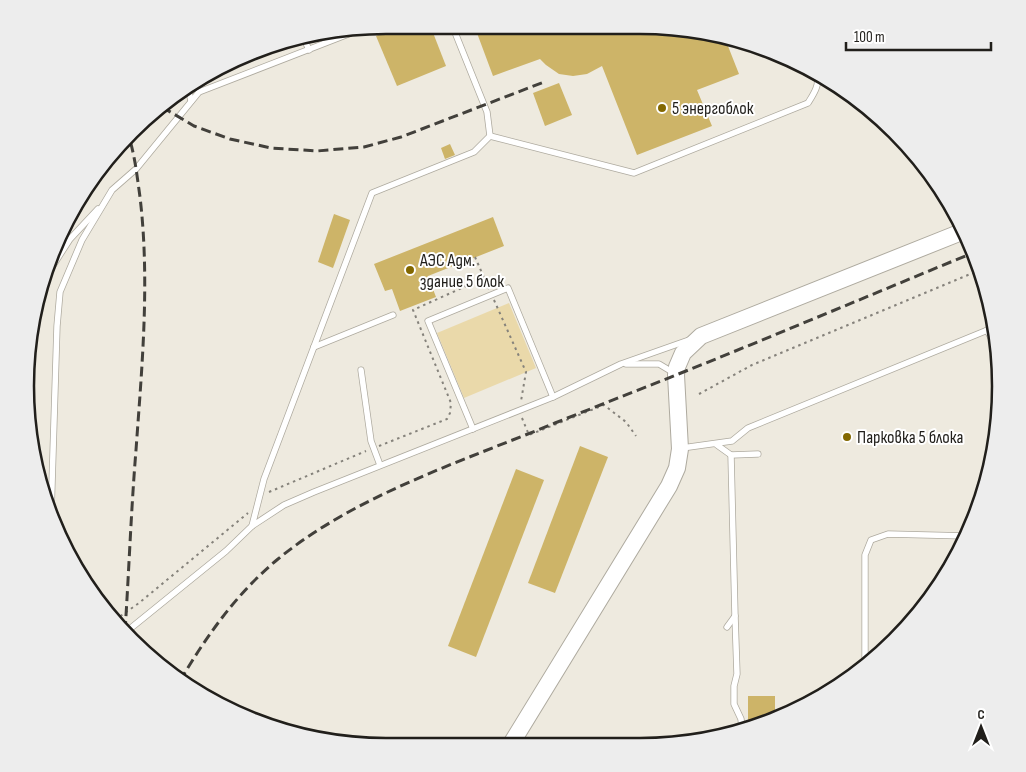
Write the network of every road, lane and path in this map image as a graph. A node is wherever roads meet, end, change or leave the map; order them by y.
1 (456, 34) edge
2 (341, 37) edge
3 (306, 44) edge
4 (308, 50) junction
5 (818, 82) edge
6 (189, 94) edge
7 (190, 101) junction
8 (490, 136) junction
9 (106, 200) junction
10 (958, 234) edge
11 (59, 257) edge
12 (475, 257) dead end
13 (974, 273) edge
14 (484, 278) junction
15 (492, 295) junction
16 (393, 315) dead end
17 (987, 330) edge
18 (701, 336) junction
19 (314, 347) junction
20 (621, 364) junction
21 (361, 370) dead end
22 (526, 372) dead end
23 (676, 375) junction
24 (699, 394) dead end
25 (553, 397) junction
26 (473, 429) junction
27 (529, 435) dead end
28 (636, 436) dead end
29 (717, 445) junction
30 (374, 448) junction
31 (680, 449) junction
32 (758, 454) dead end
33 (731, 456) junction
34 (380, 465) junction
35 (52, 497) edge
36 (258, 503) junction
37 (252, 526) junction
38 (959, 536) edge
39 (736, 616) junction
40 (120, 617) edge
41 (727, 627) dead end
42 (131, 628) edge
43 (865, 656) edge
44 (742, 723) edge
45 (515, 738) edge

1 - 8 lane
2 - 4 lane
3 - 4 lane
4 - 7 lane
5 - 8 lane
6 - 7 lane
7 - 9 lane
8 - 19 lane
9 - 11 lane
9 - 35 lane
10 - 18 main road
12 - 14 path
13 - 24 path
14 - 15 path
14 - 30 path
15 - 22 path
15 - 25 lane
15 - 26 lane
16 - 19 lane
17 - 29 lane
18 - 20 lane
18 - 23 main road
19 - 36 lane
20 - 23 lane
20 - 25 lane
21 - 30 lane
23 - 31 main road
25 - 26 lane
26 - 34 lane
27 - 28 path
29 - 31 lane
29 - 33 lane
30 - 34 lane
30 - 36 path
31 - 45 main road
32 - 33 lane
33 - 39 lane
34 - 37 lane
36 - 37 lane
36 - 40 path
37 - 42 lane
38 - 43 lane
39 - 41 lane
39 - 44 lane

